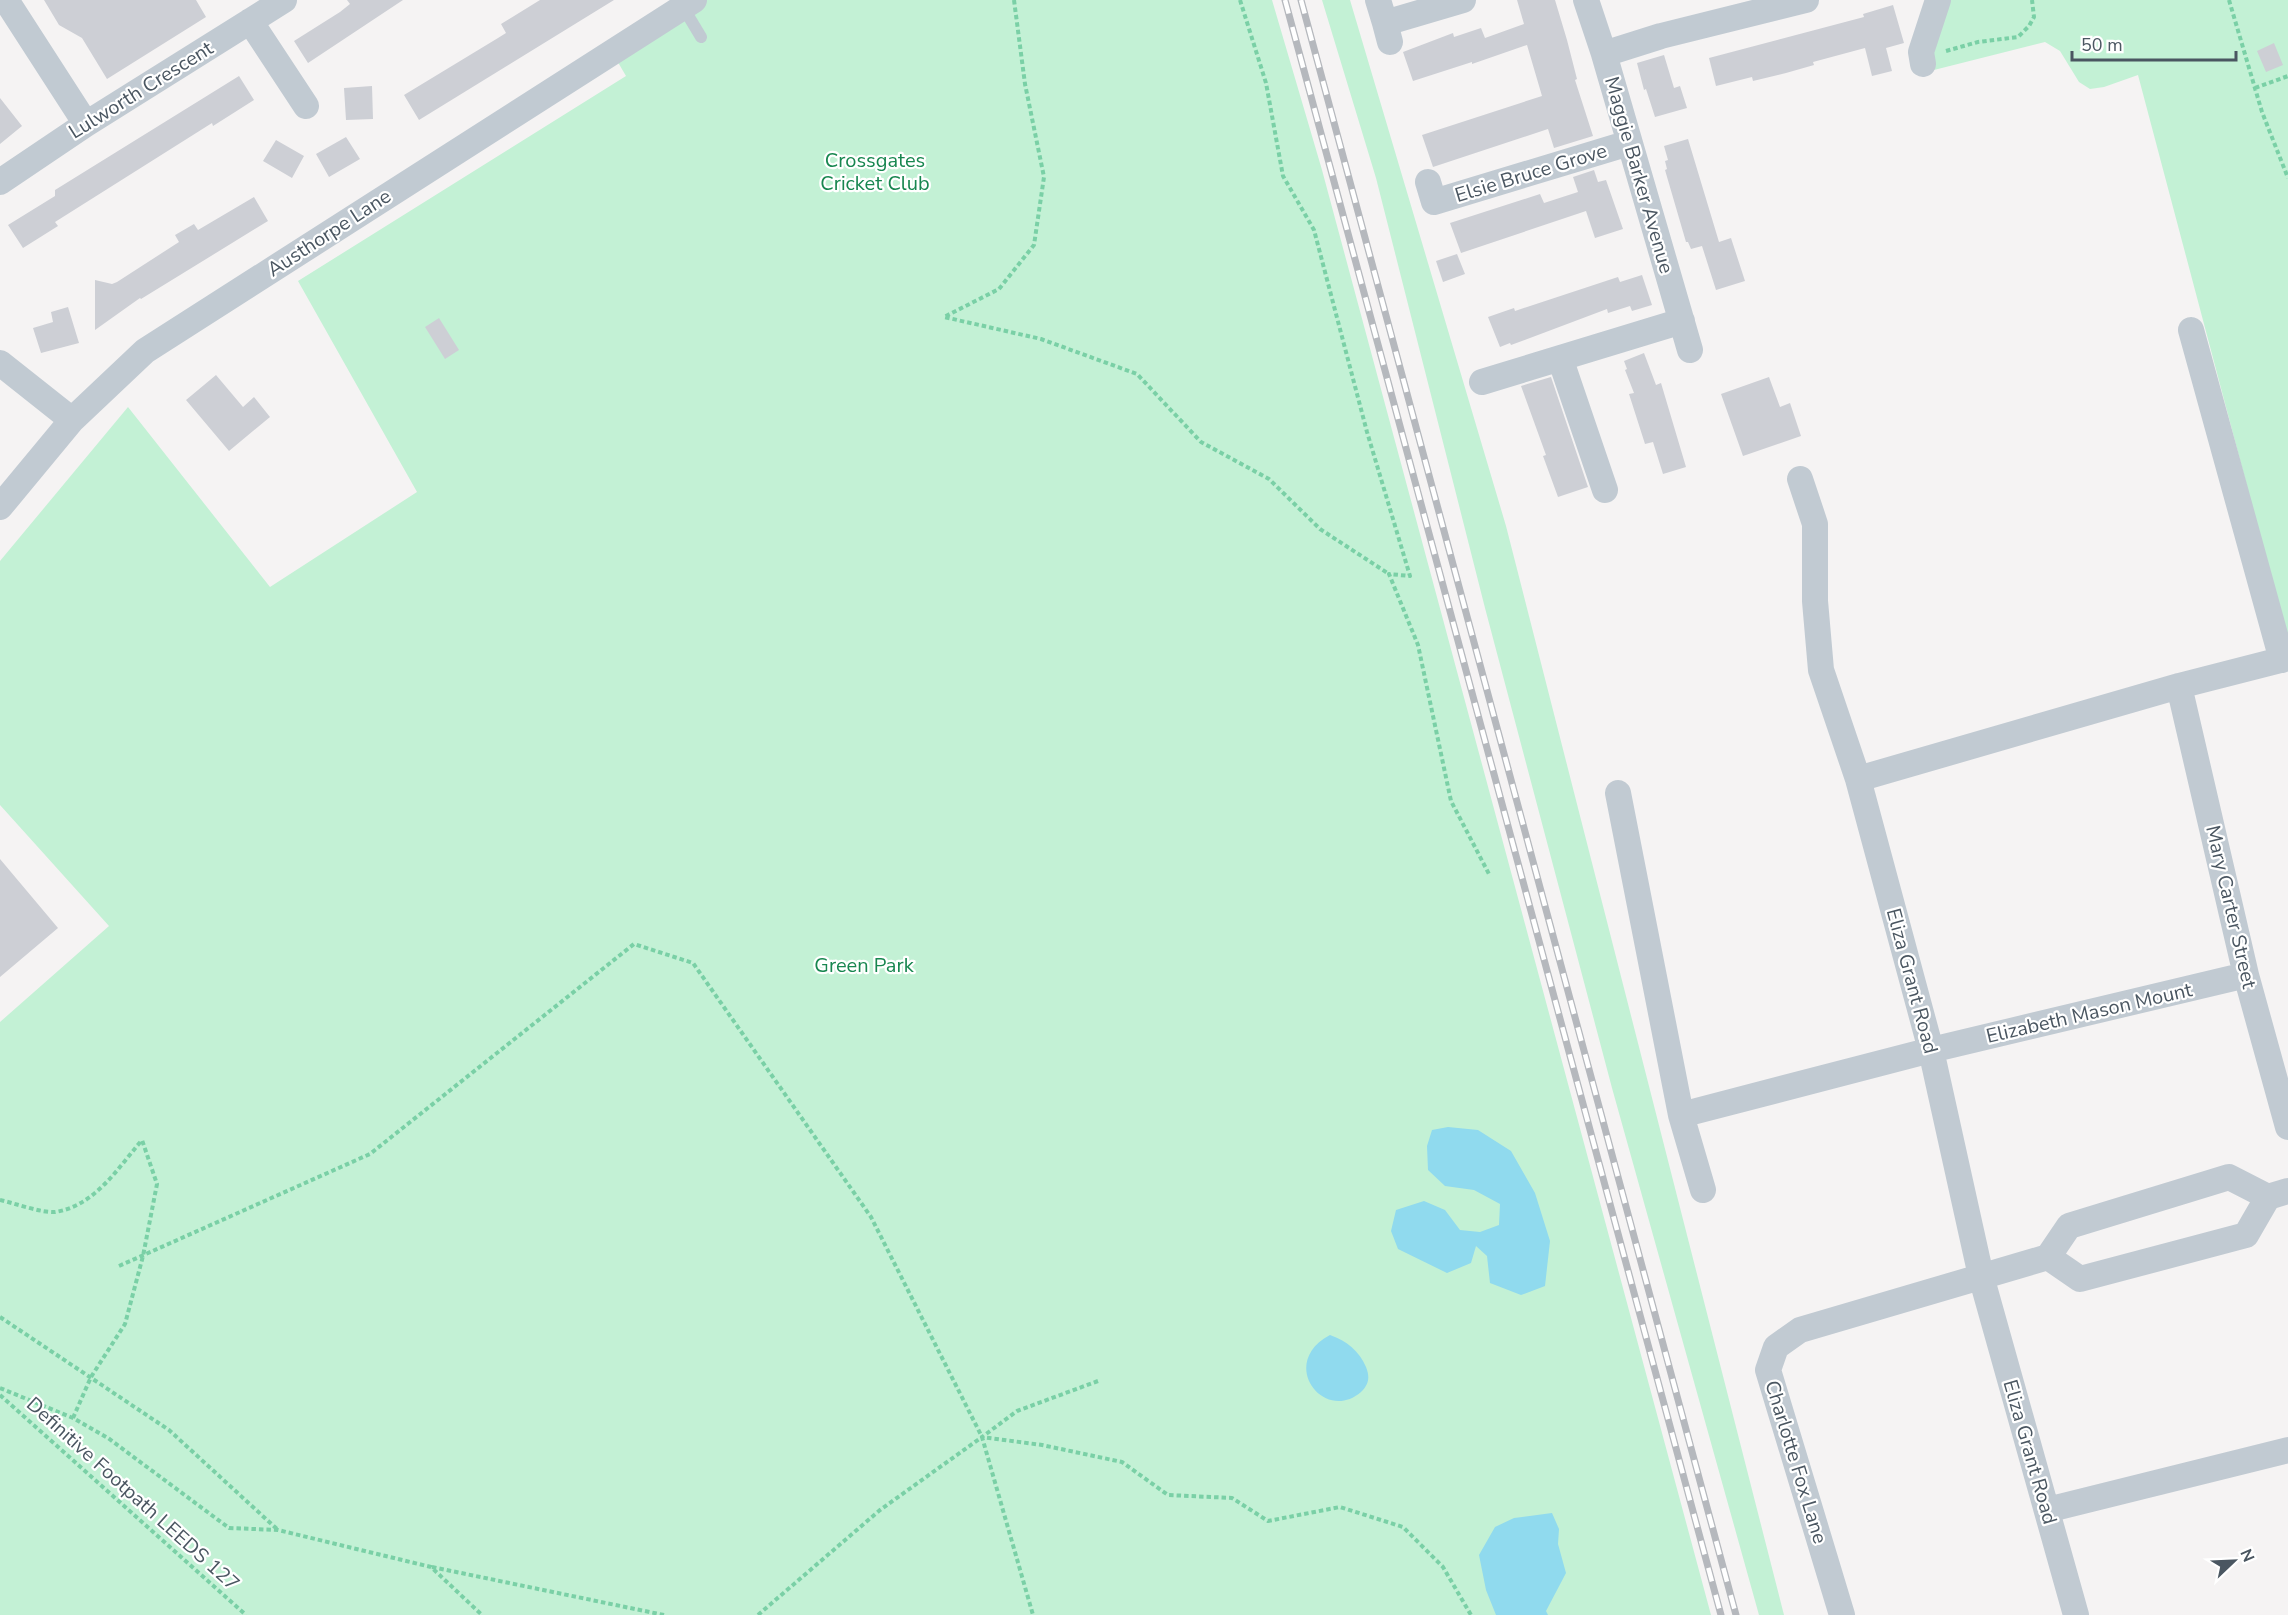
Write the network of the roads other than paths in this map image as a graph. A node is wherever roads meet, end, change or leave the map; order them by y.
1 (6, 0) edge
2 (1463, 0) edge
3 (1586, 0) edge
4 (1806, 0) edge
5 (1932, 2) edge
6 (688, 3) edge
7 (262, 9) edge
8 (1384, 22) edge
9 (701, 37) dead end
10 (1604, 54) junction
11 (1922, 58) road end
12 (306, 106) dead end
13 (86, 124) junction
14 (1629, 143) junction
15 (0, 182) edge
16 (1434, 202) dead end
17 (1682, 321) junction
18 (2191, 330) dead end
19 (1690, 350) dead end
20 (1560, 358) junction
21 (0, 363) edge
22 (1482, 382) dead end
23 (72, 420) junction
24 (1800, 478) dead end
25 (1605, 490) dead end
26 (0, 507) edge
27 (2285, 659) edge
28 (2179, 686) junction
29 (1858, 779) junction
30 (1618, 793) dead end
31 (2246, 975) junction
32 (1931, 1050) junction
33 (1681, 1115) junction
34 (2288, 1126) edge
35 (1703, 1190) dead end
36 (2278, 1194) edge
37 (2048, 1257) junction
38 (1981, 1276) junction
39 (2288, 1450) edge
40 (2047, 1510) junction
41 (1842, 1615) edge
42 (2076, 1615) edge

1 - 13 street
2 - 8 street
3 - 10 street, Maggie Barker Avenue
4 - 10 street
5 - 11 street
6 - 9 lane
6 - 23 street, Austhorpe Lane
7 - 12 street
7 - 13 street, Lulworth Crescent
10 - 14 street, Maggie Barker Avenue
13 - 15 street, Lulworth Crescent
14 - 16 street, Elsie Bruce Grove
14 - 17 street, Maggie Barker Avenue
17 - 19 street, Maggie Barker Avenue
17 - 20 street
18 - 27 street
20 - 22 street
20 - 25 street
21 - 23 street
23 - 26 street, Austhorpe Lane
24 - 29 street, Eliza Grant Road
27 - 28 street
28 - 29 street
28 - 31 street, Mary Carter Street
29 - 32 street, Eliza Grant Road
30 - 33 street
31 - 32 street, Elizabeth Mason Mount
31 - 34 street, Mary Carter Street
32 - 33 street, Elizabeth Mason Mount
32 - 38 street, Eliza Grant Road
33 - 35 street
36 - 37 street
36 - 37 street
37 - 38 street, Charlotte Fox Lane
38 - 40 street, Eliza Grant Road
38 - 41 street, Charlotte Fox Lane
39 - 40 street
40 - 42 street, Eliza Grant Road

